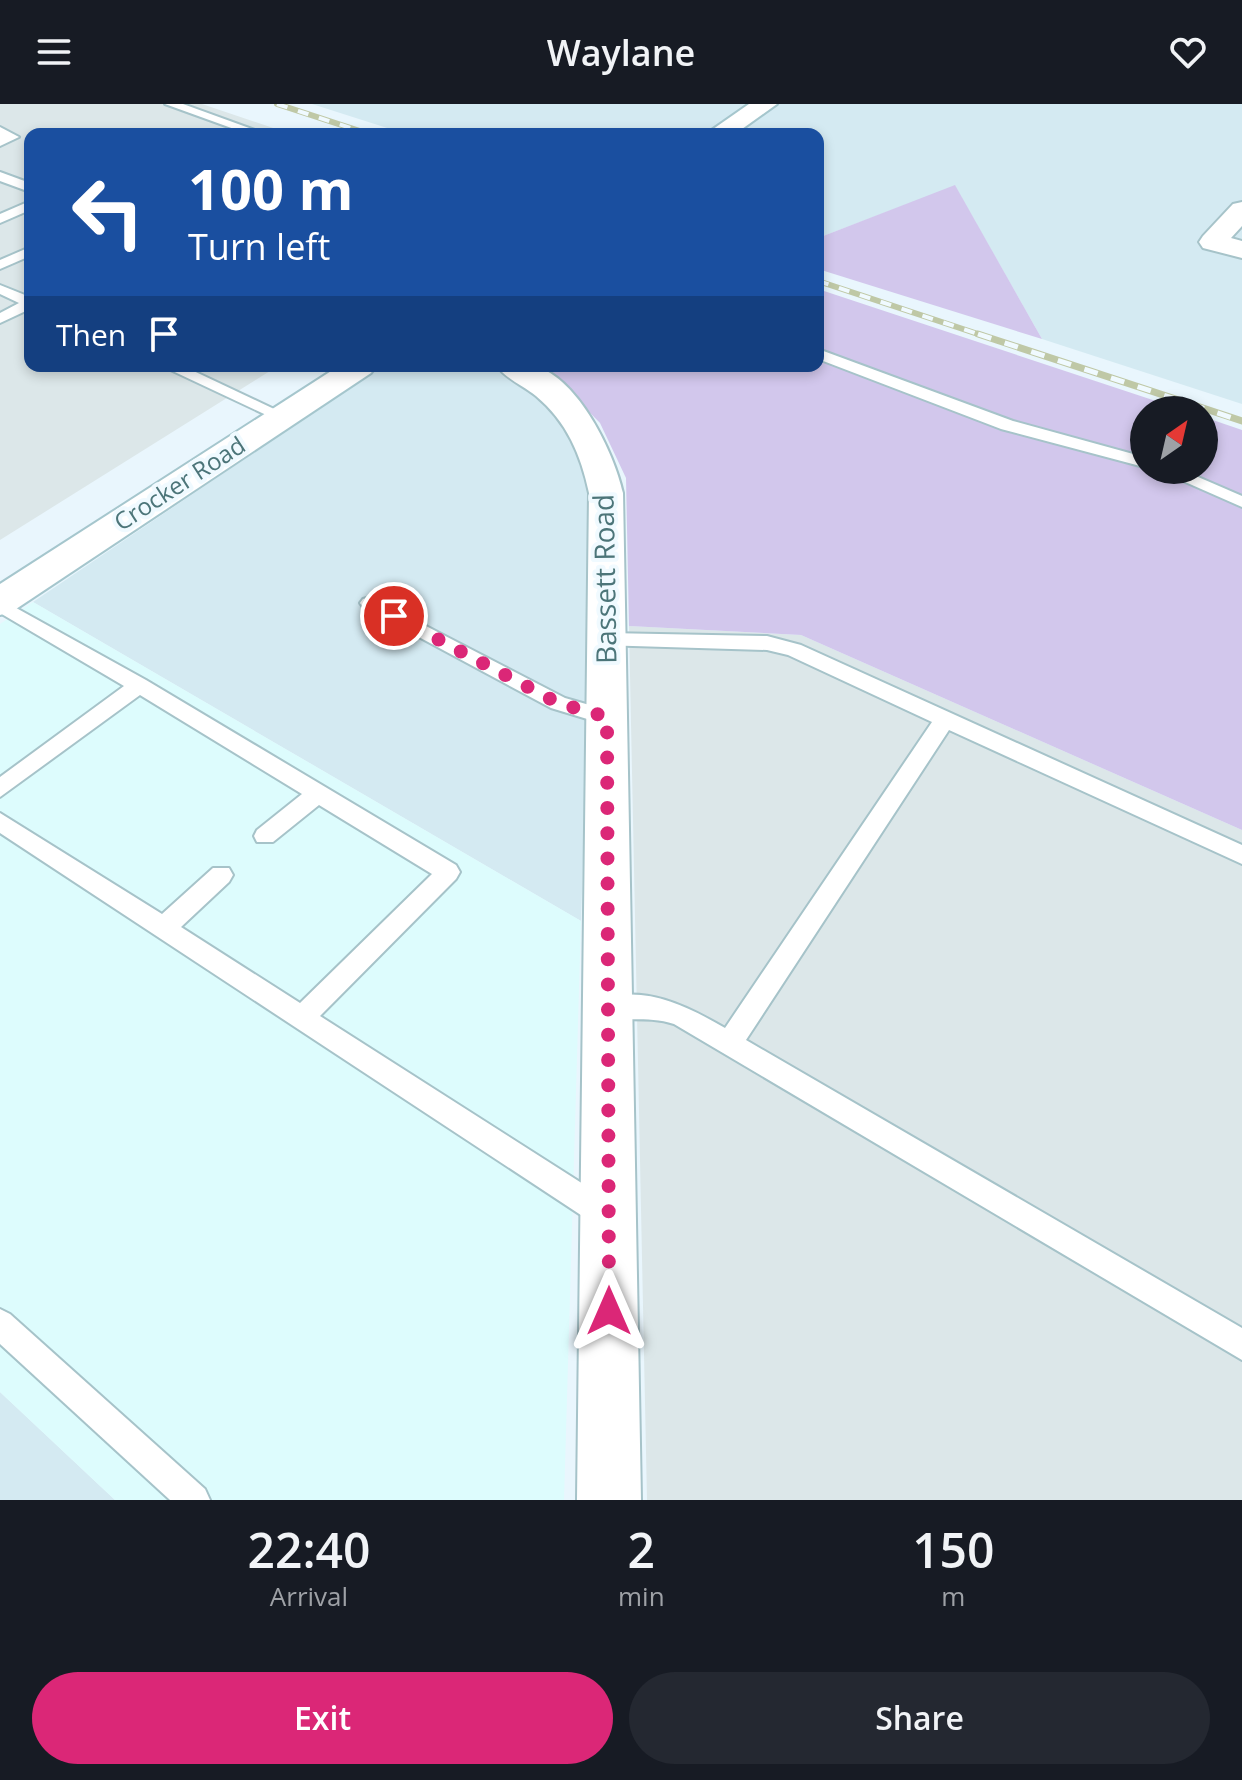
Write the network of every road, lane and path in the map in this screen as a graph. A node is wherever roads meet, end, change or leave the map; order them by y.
1 (171, 104) edge
2 (765, 104) edge
3 (242, 128) edge
4 (727, 128) edge
5 (0, 131) edge
6 (0, 142) edge
7 (1, 177) edge
8 (24, 186) edge
9 (24, 208) edge
10 (1242, 210) edge
11 (0, 219) edge
12 (1242, 250) edge
13 (24, 254) edge
14 (0, 265) edge
15 (0, 289) edge
16 (24, 300) edge
17 (24, 306) edge
18 (0, 319) edge
19 (824, 356) edge
20 (183, 372) edge
21 (351, 372) edge
22 (523, 372) edge
23 (283, 417) junction
24 (1130, 458) edge
25 (1200, 484) edge
26 (1242, 502) edge
27 (370, 603) dead end
28 (0, 604) edge
29 (607, 640) junction
30 (139, 685) junction
31 (607, 717) junction
32 (945, 719) junction
33 (0, 789) edge
34 (318, 793) junction
35 (0, 822) edge
36 (265, 836) dead end
37 (1242, 855) edge
38 (221, 875) dead end
39 (163, 928) junction
40 (608, 1008) junction
41 (302, 1018) junction
42 (729, 1044) junction
43 (609, 1217) junction
44 (0, 1324) edge
45 (1242, 1345) edge
46 (194, 1500) edge
47 (609, 1500) edge

1 - 3 lane
2 - 4 street
5 - 6 lane
7 - 8 lane
9 - 11 lane
10 - 12 street
13 - 14 lane
15 - 16 lane
17 - 18 lane
19 - 24 lane
20 - 23 lane
21 - 23 street, Crocker Road
22 - 29 street, Bassett Road
23 - 28 street, Crocker Road
25 - 26 lane
27 - 31 lane
28 - 30 lane
29 - 31 street, Bassett Road
29 - 32 lane
30 - 33 lane
30 - 34 lane
31 - 40 street, Bassett Road
32 - 37 lane
32 - 42 lane
34 - 36 lane
34 - 41 lane
35 - 39 lane
38 - 39 lane
39 - 41 lane
40 - 42 lane
40 - 43 street, Bassett Road
41 - 43 lane
42 - 45 lane
43 - 47 street, Bassett Road
44 - 46 lane

